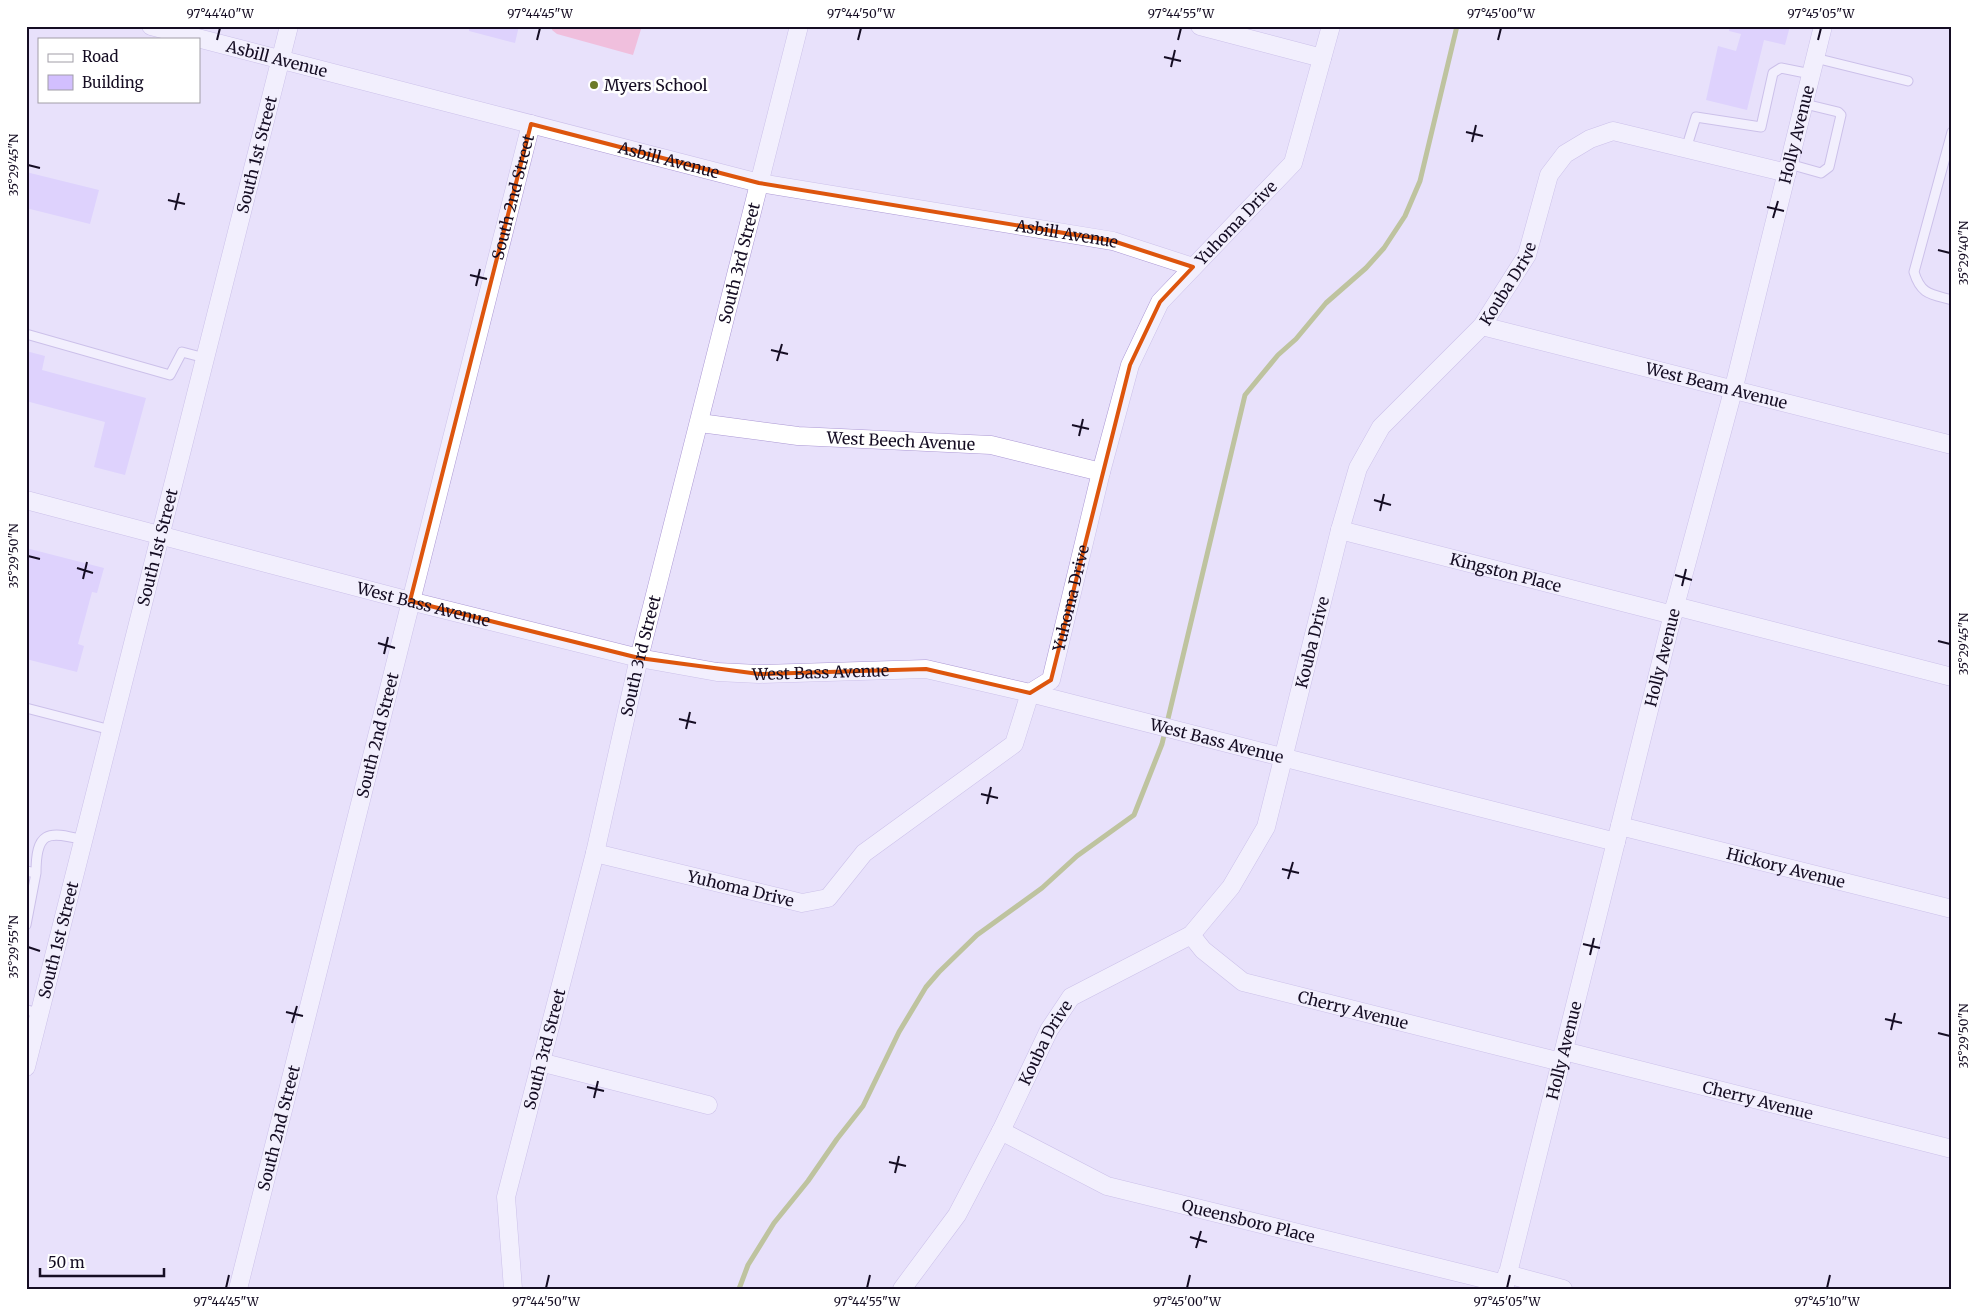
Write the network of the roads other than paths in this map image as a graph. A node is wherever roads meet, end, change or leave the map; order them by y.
1 (151, 26) edge
2 (289, 26) edge
3 (799, 26) edge
4 (1200, 26) edge
5 (1330, 26) edge
6 (1823, 26) edge
7 (197, 38) edge
8 (200, 39) edge
9 (1322, 58) junction
10 (281, 60) junction
11 (1813, 66) junction
12 (1908, 81) dead end
13 (1805, 104) junction
14 (531, 124) junction
15 (1952, 132) edge
16 (1686, 148) junction
17 (1948, 159) edge
18 (1788, 168) junction
19 (759, 183) junction
20 (1193, 268) junction
21 (1952, 300) edge
22 (1482, 326) junction
23 (26, 334) edge
24 (205, 358) junction
25 (1733, 391) junction
26 (700, 423) junction
27 (1952, 445) edge
28 (1101, 472) junction
29 (26, 500) edge
30 (1340, 530) junction
31 (160, 535) junction
32 (410, 601) junction
33 (1674, 610) junction
34 (639, 658) junction
35 (1952, 677) edge
36 (1030, 694) junction
37 (26, 708) edge
38 (111, 730) junction
39 (1283, 759) junction
40 (1618, 834) junction
41 (83, 840) junction
42 (595, 852) junction
43 (26, 871) edge
44 (36, 873) junction
45 (1952, 909) edge
46 (26, 926) edge
47 (1191, 935) junction
48 (33, 1011) edge
49 (29, 1047) edge
50 (1562, 1057) junction
51 (540, 1062) junction
52 (26, 1067) edge
53 (708, 1104) dead end
54 (1001, 1132) junction
55 (1952, 1149) edge
56 (1505, 1282) edge
57 (238, 1289) edge
58 (513, 1289) edge
59 (902, 1289) edge
60 (1562, 1289) edge

1 - 7 street, Asbill Avenue
2 - 10 street, South 1st Street
3 - 19 street, South 3rd Street
4 - 9 street
5 - 9 street, Yuhoma Drive
6 - 11 street, Holly Avenue
8 - 10 street, Asbill Avenue
9 - 20 street, Yuhoma Drive
10 - 14 street, Asbill Avenue
10 - 24 street, South 1st Street
11 - 12 lane
11 - 13 street, Holly Avenue
11 - 16 lane
13 - 18 street, Holly Avenue
13 - 18 lane
14 - 19 street, Asbill Avenue
14 - 32 street, South 2nd Street
15 - 17 lane
16 - 18 street, Kouba Drive
16 - 22 street, Kouba Drive
17 - 21 lane
18 - 25 street, Holly Avenue
19 - 20 street, Asbill Avenue
19 - 26 street, South 3rd Street
20 - 28 street, Yuhoma Drive
22 - 25 street, West Beam Avenue
22 - 30 street, Kouba Drive
23 - 24 lane
24 - 31 street, South 1st Street
25 - 27 street, West Beam Avenue
25 - 33 street, Holly Avenue
26 - 28 street, West Beech Avenue
26 - 34 street, South 3rd Street
28 - 36 street, Yuhoma Drive
29 - 31 street, West Bass Avenue
30 - 33 street, Kingston Place
30 - 39 street, Kouba Drive
31 - 32 street, West Bass Avenue
31 - 38 street, South 1st Street
32 - 34 street, West Bass Avenue
32 - 57 street, South 2nd Street
33 - 35 street, Kingston Place
33 - 40 street, Holly Avenue
34 - 36 street, West Bass Avenue
34 - 42 street, South 3rd Street
36 - 39 street, West Bass Avenue
36 - 42 street, Yuhoma Drive
37 - 38 lane
38 - 41 street, South 1st Street
39 - 40 street, West Bass Avenue
39 - 47 street, Kouba Drive
40 - 45 street, Hickory Avenue
40 - 50 street, Holly Avenue
41 - 44 lane
41 - 48 street, South 1st Street
42 - 51 street, South 3rd Street
43 - 44 lane
44 - 46 lane
47 - 50 street, Cherry Avenue
47 - 54 street, Kouba Drive
48 - 49 street, South 1st Street
49 - 52 street, South 1st Street
50 - 55 street, Cherry Avenue
50 - 56 street, Holly Avenue
51 - 53 street
51 - 58 street, South 3rd Street
54 - 56 street, Queensboro Place
54 - 59 street, Kouba Drive
56 - 60 street, Queensboro Place

